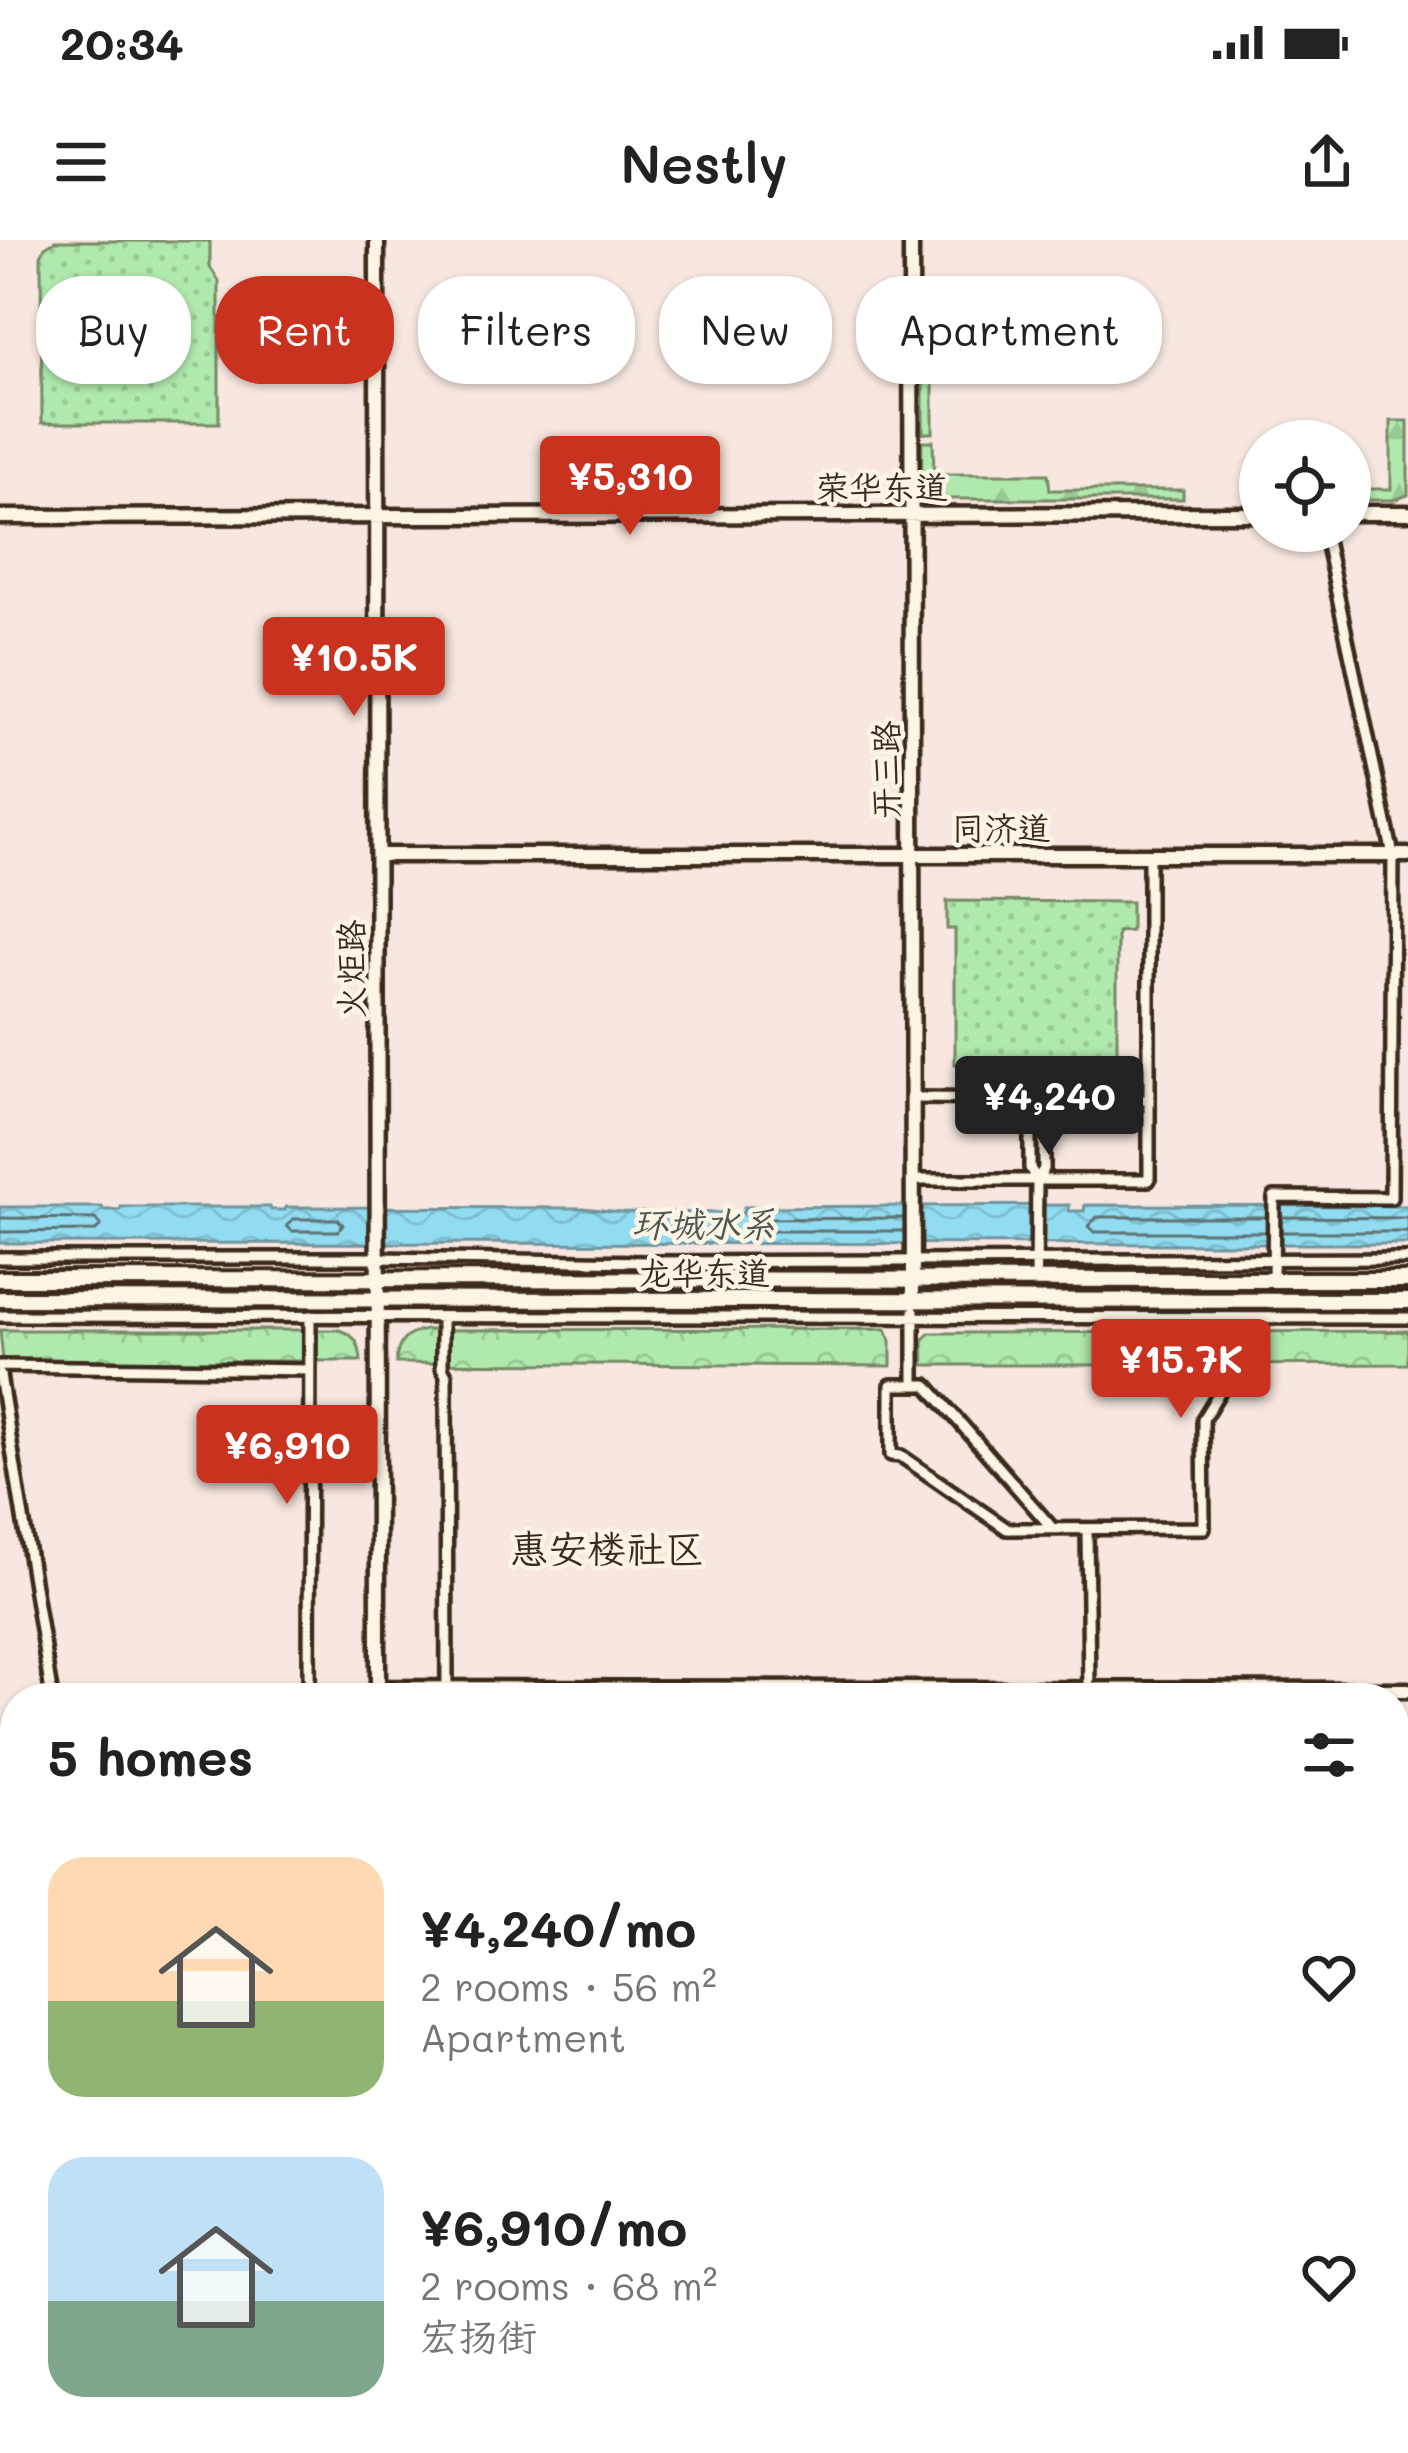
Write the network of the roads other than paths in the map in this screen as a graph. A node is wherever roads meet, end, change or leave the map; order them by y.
1 (377, 240) edge
2 (911, 240) edge
3 (1371, 513) edge
4 (1408, 513) edge
5 (912, 514) junction
6 (1239, 514) edge
7 (377, 515) junction
8 (0, 517) edge
9 (1329, 552) edge
10 (913, 854) junction
11 (378, 855) junction
12 (1149, 855) junction
13 (1401, 855) edge
14 (913, 1098) junction
15 (1030, 1099) junction
16 (1044, 1099) junction
17 (1148, 1100) junction
18 (914, 1180) junction
19 (1037, 1186) junction
20 (377, 1251) junction
21 (913, 1252) junction
22 (1273, 1253) junction
23 (0, 1258) edge
24 (1037, 1259) junction
25 (1408, 1259) edge
26 (0, 1279) edge
27 (377, 1280) junction
28 (913, 1280) junction
29 (1036, 1280) junction
30 (1408, 1280) edge
31 (1273, 1281) junction
32 (0, 1299) edge
33 (913, 1299) junction
34 (1408, 1301) edge
35 (377, 1309) junction
36 (0, 1316) edge
37 (310, 1316) junction
38 (442, 1316) junction
39 (914, 1316) junction
40 (1220, 1318) junction
41 (1408, 1318) edge
42 (310, 1370) junction
43 (0, 1371) edge
44 (914, 1385) junction
45 (1053, 1529) junction
46 (1087, 1529) junction
47 (50, 1683) edge
48 (309, 1683) edge
49 (378, 1683) edge
50 (447, 1683) edge
51 (1089, 1683) edge

1 - 7 street, 火炬路
2 - 5 street, 开三路
3 - 4 street
5 - 6 street, 荣华东道
5 - 7 street, 荣华东道
5 - 10 street, 开三路
7 - 8 street, 荣华东道
7 - 11 street, 火炬路
9 - 13 street
10 - 11 street, 同济道
10 - 12 street, 同济道
10 - 14 street, 开三路
11 - 20 street, 火炬路
12 - 13 street, 同济道
12 - 17 street
13 - 22 street
14 - 15 street
14 - 18 street, 开三路
15 - 16 street
15 - 19 street
16 - 17 street
16 - 19 street
17 - 19 street
18 - 19 street
18 - 21 street, 开三路
19 - 24 street
20 - 21 street
20 - 23 street
20 - 27 street, 火炬路
21 - 24 street
21 - 28 street, 开三路
22 - 24 street
22 - 25 street
22 - 31 street
24 - 29 street
26 - 27 main road, 龙华东道
27 - 28 main road, 龙华东道
27 - 35 street, 火炬路
28 - 29 main road, 龙华东道
28 - 33 street, 开三路
29 - 31 main road, 龙华东道
30 - 31 main road, 龙华东道
32 - 35 main road, 龙华东道
33 - 34 main road, 龙华东道
33 - 35 main road, 龙华东道
33 - 39 street
35 - 37 street
35 - 38 street
35 - 49 street, 火炬路
36 - 37 street
37 - 42 street
38 - 39 street
38 - 50 street
39 - 40 street
39 - 44 street
40 - 41 street
40 - 46 street
42 - 43 street
42 - 48 street
43 - 47 street
44 - 45 street
44 - 45 street
45 - 46 street
46 - 51 street

